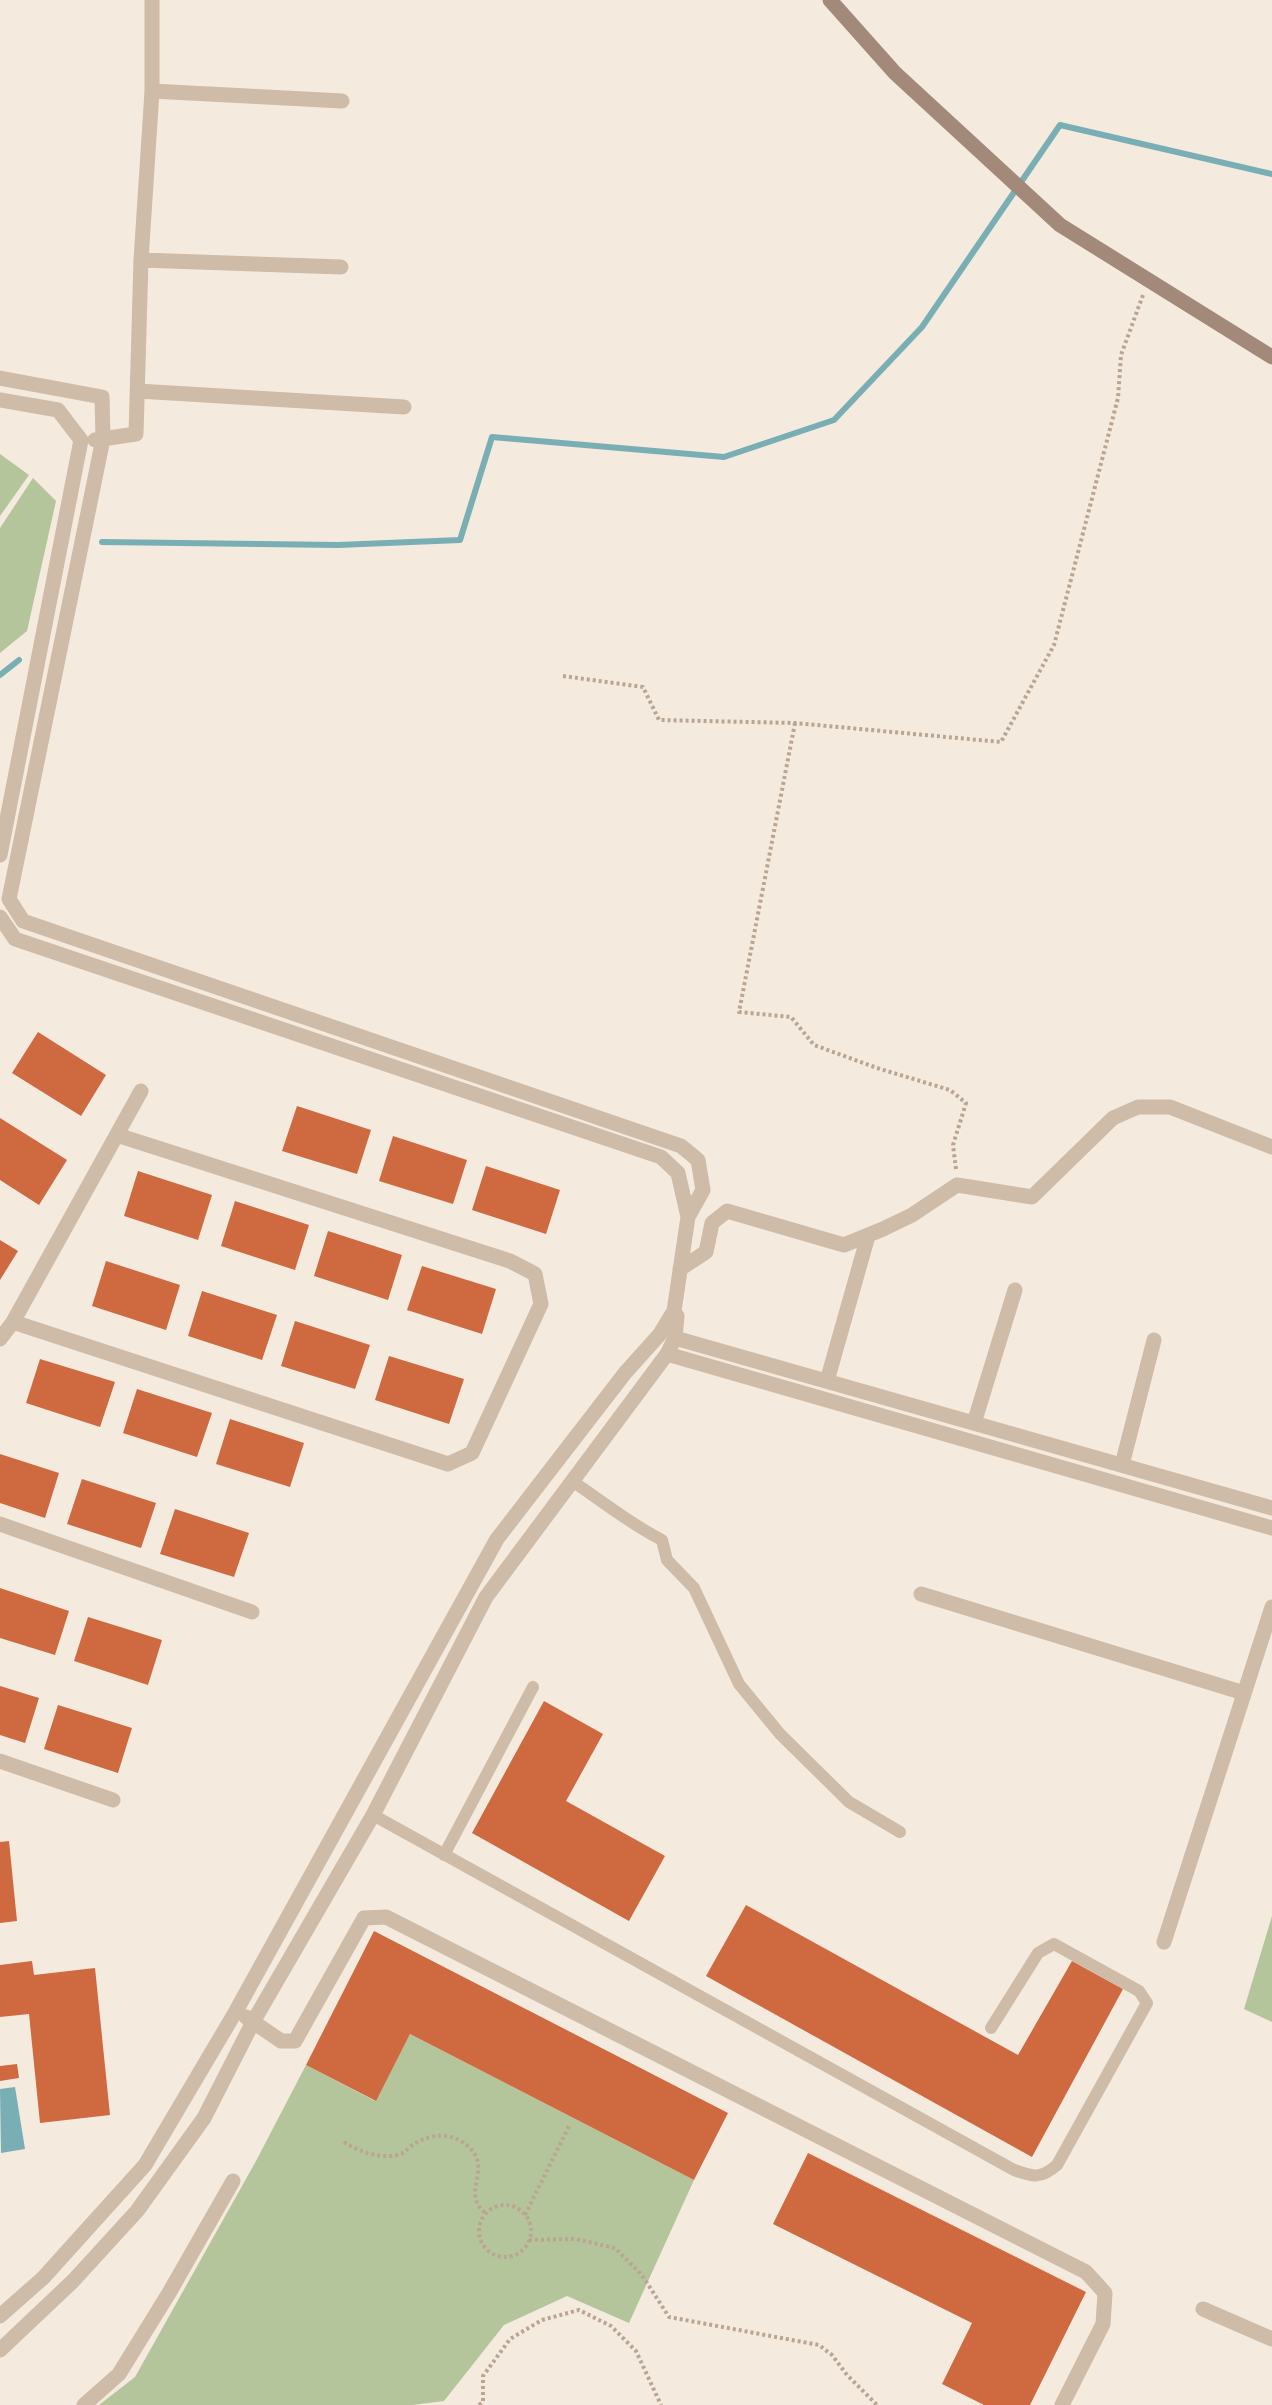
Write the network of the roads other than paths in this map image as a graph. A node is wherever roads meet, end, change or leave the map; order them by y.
1 (152, 0) edge
2 (830, 0) edge
3 (152, 91) junction
4 (342, 101) dead end
5 (141, 260) junction
6 (341, 267) dead end
7 (1272, 357) edge
8 (0, 378) edge
9 (138, 391) junction
10 (0, 400) edge
11 (404, 407) dead end
12 (81, 440) junction
13 (103, 440) junction
14 (0, 855) edge
15 (0, 917) edge
16 (141, 1091) dead end
17 (117, 1135) junction
18 (1272, 1147) edge
19 (688, 1217) junction
20 (868, 1236) junction
21 (680, 1269) junction
22 (1015, 1290) dead end
23 (674, 1311) junction
24 (13, 1322) junction
25 (675, 1338) junction
26 (0, 1339) edge
27 (1154, 1340) dead end
28 (667, 1354) junction
29 (827, 1381) junction
30 (974, 1423) junction
31 (1122, 1465) junction
32 (572, 1481) junction
33 (1272, 1508) edge
34 (0, 1524) edge
35 (1272, 1528) edge
36 (921, 1594) dead end
37 (1272, 1607) edge
38 (252, 1612) dead end
39 (533, 1687) dead end
40 (1244, 1693) junction
41 (0, 1761) edge
42 (113, 1800) dead end
43 (373, 1815) junction
44 (900, 1832) dead end
45 (444, 1855) junction
46 (1164, 1942) dead end
47 (236, 2010) junction
48 (253, 2022) junction
49 (991, 2028) dead end
50 (233, 2181) dead end
51 (1203, 2309) dead end
52 (0, 2316) edge
53 (1272, 2339) edge
54 (0, 2350) edge
55 (84, 2405) edge
56 (1062, 2405) edge

1 - 3 street
2 - 7 street
3 - 4 street
3 - 5 street
5 - 6 street
5 - 9 street
8 - 13 street
9 - 11 street
9 - 13 street
10 - 12 street
12 - 13 street
12 - 14 street
13 - 19 street
15 - 19 street
16 - 17 street
17 - 24 street
17 - 24 street
18 - 20 street
19 - 21 street
20 - 21 street
20 - 29 street
21 - 23 street
22 - 30 street
23 - 25 street
23 - 47 street
24 - 26 street
25 - 28 street
25 - 29 street
27 - 31 street
28 - 32 street
28 - 35 street
29 - 30 street
30 - 31 street
31 - 33 street
32 - 43 street
32 - 44 lane
34 - 38 street
36 - 40 street
37 - 40 street
39 - 45 lane
40 - 46 street
41 - 42 street
43 - 45 lane
43 - 48 street
45 - 49 lane
47 - 48 street
47 - 52 street
48 - 54 street
48 - 56 street
50 - 55 street
51 - 53 street

